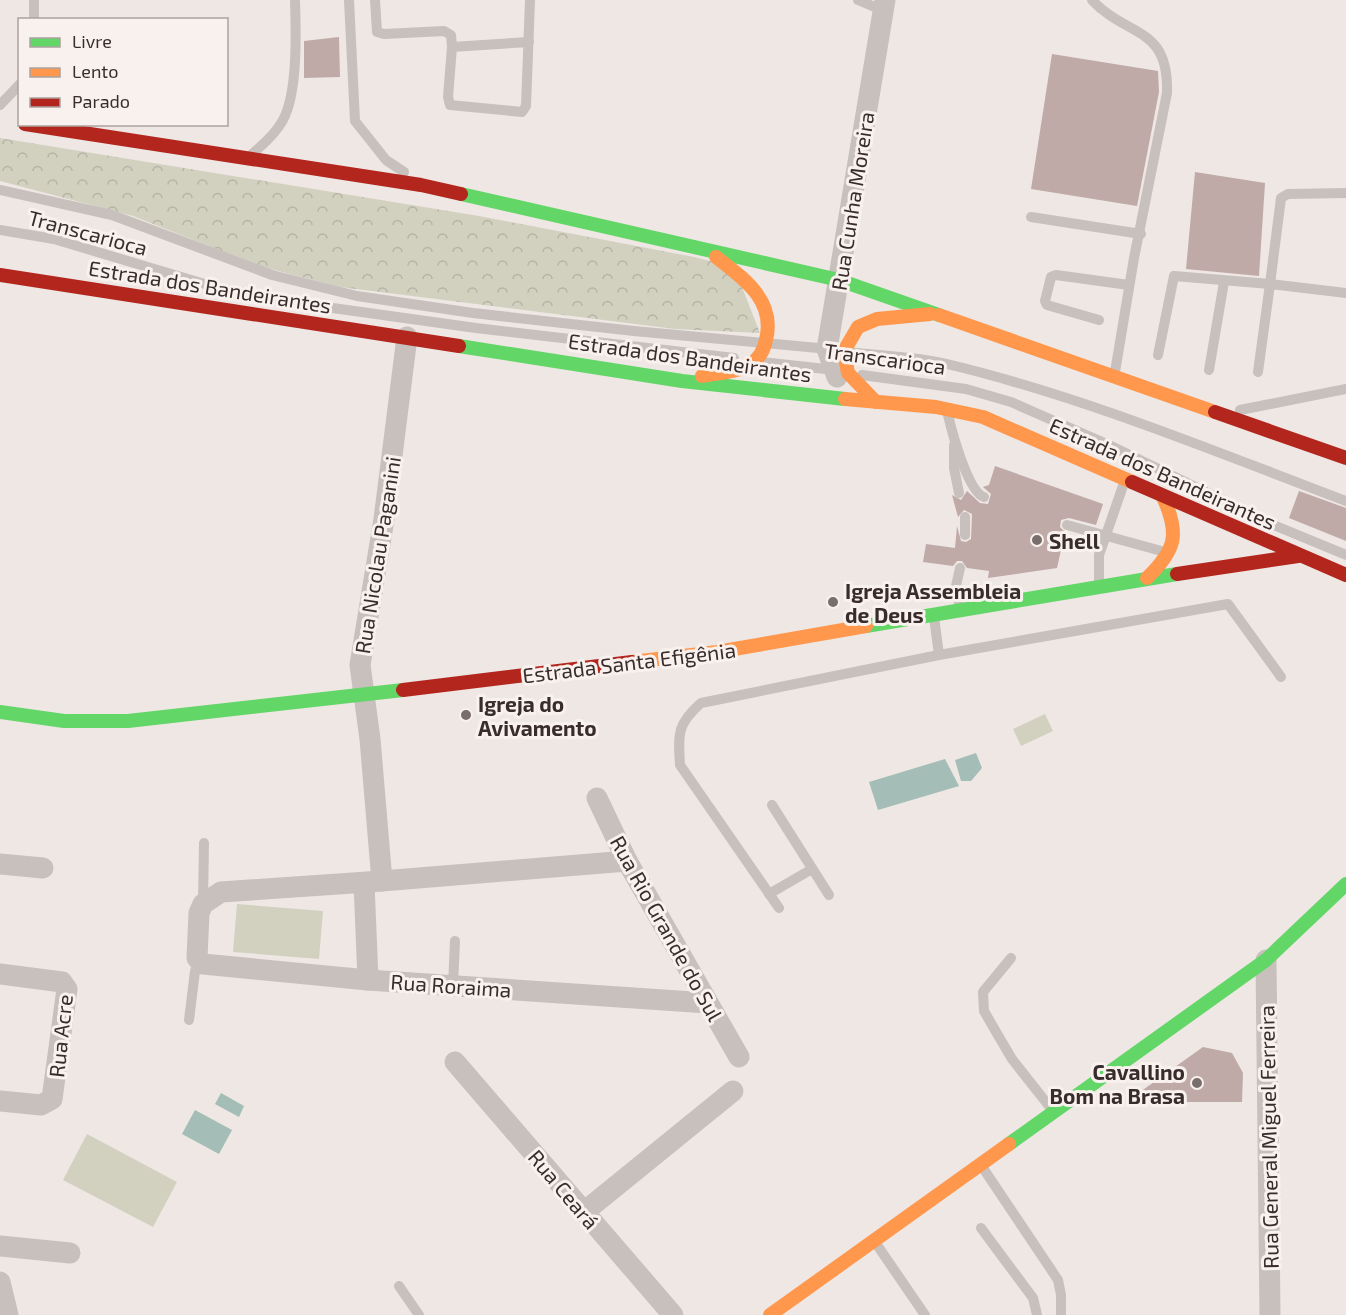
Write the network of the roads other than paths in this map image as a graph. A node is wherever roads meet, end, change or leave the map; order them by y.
1 (34, 0) edge
2 (296, 0) edge
3 (349, 0) edge
4 (375, 0) edge
5 (530, 0) edge
6 (858, 0) edge
7 (1092, 0) edge
8 (885, 5) edge
9 (34, 18) edge
10 (529, 42) junction
11 (452, 47) junction
12 (18, 86) edge
13 (0, 105) edge
14 (36, 126) edge
15 (84, 126) edge
16 (98, 137) junction
17 (245, 160) junction
18 (421, 185) junction
19 (0, 190) edge
20 (1346, 192) edge
21 (1031, 217) dead end
22 (0, 230) edge
23 (1141, 234) junction
24 (709, 252) junction
25 (0, 275) edge
26 (839, 280) junction
27 (1224, 282) junction
28 (1270, 284) junction
29 (1130, 285) junction
30 (1346, 293) edge
31 (938, 313) junction
32 (1099, 320) dead end
33 (407, 337) junction
34 (767, 342) junction
35 (836, 350) junction
36 (1158, 356) dead end
37 (754, 362) junction
38 (1209, 370) dead end
39 (840, 371) junction
40 (1258, 372) dead end
41 (1115, 375) junction
42 (682, 381) junction
43 (1346, 389) edge
44 (848, 399) junction
45 (876, 402) junction
46 (946, 409) junction
47 (1221, 414) junction
48 (954, 439) junction
49 (1346, 458) edge
50 (1125, 480) junction
51 (959, 493) dead end
52 (984, 497) dead end
53 (1163, 497) junction
54 (1346, 501) edge
55 (965, 517) dead end
56 (1067, 525) dead end
57 (966, 535) dead end
58 (1105, 536) junction
59 (1170, 553) junction
60 (1346, 555) edge
61 (1298, 556) junction
62 (960, 567) dead end
63 (1346, 575) edge
64 (1147, 578) junction
65 (1098, 587) junction
66 (960, 611) junction
67 (934, 616) junction
68 (939, 655) junction
69 (1281, 677) dead end
70 (364, 694) junction
71 (0, 712) edge
72 (597, 798) dead end
73 (772, 805) dead end
74 (204, 843) dead end
75 (627, 861) junction
76 (0, 864) edge
77 (43, 868) dead end
78 (812, 869) junction
79 (373, 882) junction
80 (1346, 884) edge
81 (769, 894) junction
82 (829, 895) dead end
83 (203, 904) junction
84 (779, 908) dead end
85 (455, 941) dead end
86 (1011, 958) dead end
87 (198, 960) junction
88 (1266, 960) junction
89 (0, 974) edge
90 (368, 980) junction
91 (453, 986) junction
92 (708, 1003) junction
93 (189, 1020) dead end
94 (739, 1057) dead end
95 (455, 1062) dead end
96 (733, 1091) dead end
97 (0, 1101) edge
98 (1054, 1111) junction
99 (980, 1164) junction
100 (584, 1212) junction
101 (981, 1228) dead end
102 (873, 1239) junction
103 (0, 1246) edge
104 (70, 1253) dead end
105 (0, 1282) edge
106 (399, 1286) dead end
107 (8, 1315) edge
108 (419, 1315) edge
109 (673, 1315) edge
110 (770, 1315) edge
111 (925, 1315) edge
112 (1037, 1315) edge
113 (1061, 1315) edge
114 (1270, 1315) edge

1 - 9 lane
2 - 17 lane
3 - 18 lane
4 - 11 lane
5 - 10 lane
6 - 8 lane
7 - 23 lane
8 - 26 street, Rua Cunha Moreira
10 - 11 lane
10 - 11 lane
12 - 13 lane
14 - 16 main road
15 - 16 lane
16 - 17 main road
17 - 18 main road
18 - 24 main road
19 - 34 lane, Transcarioca
20 - 28 lane
21 - 23 lane
22 - 37 lane, Transcarioca
23 - 29 lane
24 - 26 main road
24 - 34 main road
25 - 33 main road, Estrada dos Bandeirantes
26 - 31 main road
26 - 35 street, Rua Cunha Moreira
27 - 28 lane
27 - 36 lane
27 - 38 lane
28 - 30 lane
28 - 40 lane
29 - 32 lane
29 - 41 lane
31 - 35 main road
31 - 41 main road
33 - 42 main road, Estrada dos Bandeirantes
33 - 70 street, Rua Nicolau Paganini
34 - 35 lane, Transcarioca
34 - 37 main road
35 - 39 street, Rua Cunha Moreira
35 - 54 lane, Transcarioca
37 - 39 lane, Transcarioca
37 - 42 main road
39 - 44 street, Rua Cunha Moreira
39 - 45 main road
39 - 60 lane, Transcarioca
41 - 47 main road
42 - 44 main road, Estrada dos Bandeirantes
43 - 47 lane
44 - 45 main road, Estrada dos Bandeirantes
45 - 46 main road, Estrada dos Bandeirantes
46 - 48 lane
46 - 50 main road, Estrada dos Bandeirantes
47 - 49 main road
48 - 51 lane
48 - 52 lane
50 - 53 main road, Estrada dos Bandeirantes
50 - 58 lane
53 - 59 main road
53 - 61 main road, Estrada dos Bandeirantes
55 - 57 lane
56 - 58 lane
58 - 59 lane
58 - 65 lane
59 - 64 main road
61 - 63 main road, Estrada dos Bandeirantes
61 - 64 main road, Estrada Santa Efigênia
62 - 66 lane
64 - 65 main road, Estrada Santa Efigênia
65 - 66 main road, Estrada Santa Efigênia
66 - 67 main road, Estrada Santa Efigênia
67 - 68 lane
67 - 70 main road, Estrada Santa Efigênia
68 - 69 lane
68 - 81 lane
70 - 71 main road, Estrada Santa Efigênia
70 - 79 street, Rua Nicolau Paganini
72 - 75 street, Rua Rio Grande do Sul
73 - 78 lane
74 - 83 lane
75 - 79 street
75 - 92 street, Rua Rio Grande do Sul
76 - 77 street
78 - 81 lane
78 - 82 lane
79 - 83 street
79 - 90 street, Rua Nicolau Paganini
80 - 88 main road
81 - 84 lane
83 - 87 street
85 - 91 lane
86 - 98 lane
87 - 90 street, Rua Roraima
87 - 93 lane
88 - 98 main road
88 - 114 street, Rua General Miguel Ferreira
89 - 97 street, Rua Acre
90 - 91 street, Rua Roraima
91 - 92 street, Rua Roraima
92 - 94 street, Rua Rio Grande do Sul
95 - 100 street, Rua Ceará
96 - 100 street
98 - 99 main road
99 - 102 main road
99 - 113 lane
100 - 109 street, Rua Ceará
101 - 112 lane
102 - 110 main road
102 - 111 lane
103 - 104 street
105 - 107 street
106 - 108 lane

